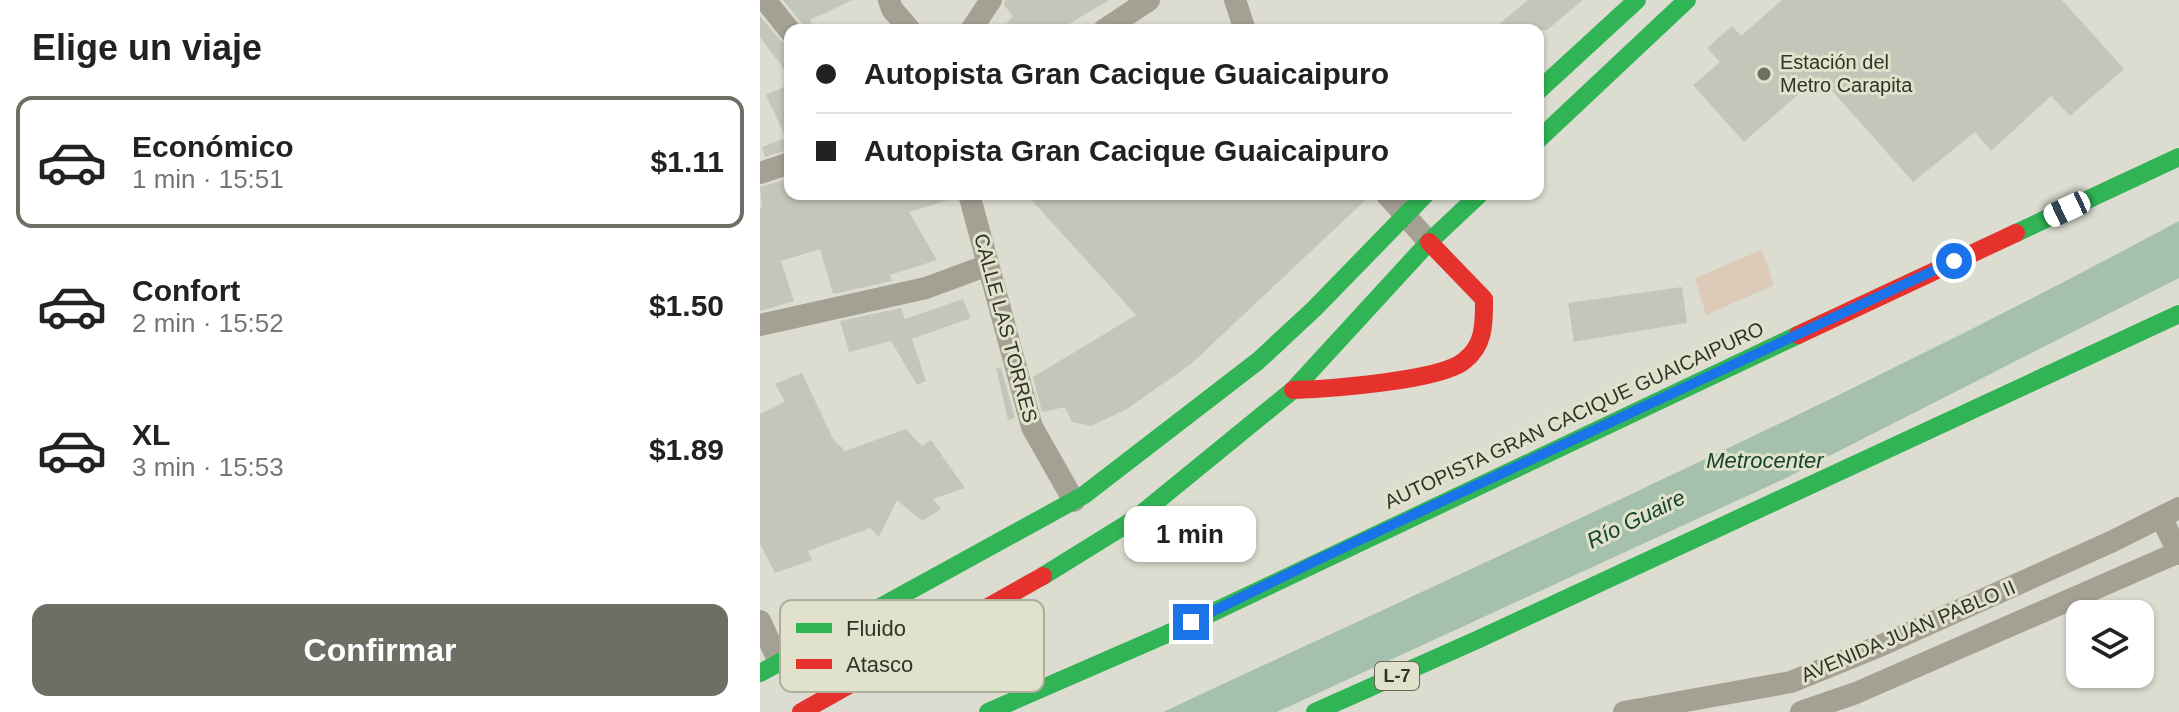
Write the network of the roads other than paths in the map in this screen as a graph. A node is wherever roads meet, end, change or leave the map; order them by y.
1 (765, 0) edge
2 (889, 0) edge
3 (991, 0) edge
4 (1149, 0) edge
5 (1235, 0) edge
6 (1637, 0) edge
7 (1687, 0) edge
8 (784, 24) edge
9 (905, 24) edge
10 (975, 24) edge
11 (1113, 24) edge
12 (1243, 24) edge
13 (1544, 85) edge
14 (1544, 134) edge
15 (2179, 157) edge
16 (784, 165) edge
17 (760, 173) edge
18 (971, 200) edge
19 (1392, 200) edge
20 (1419, 200) edge
21 (1474, 200) edge
22 (1405, 213) junction
23 (1429, 242) junction
24 (988, 265) junction
25 (2179, 314) edge
26 (760, 325) edge
27 (1293, 390) junction
28 (1074, 501) junction
29 (2170, 512) edge
30 (2179, 553) edge
31 (893, 600) edge
32 (1000, 600) edge
33 (760, 621) edge
34 (770, 667) edge
35 (1044, 688) edge
36 (837, 692) edge
37 (1034, 692) edge
38 (801, 712) edge
39 (988, 712) edge
40 (1315, 712) edge
41 (1624, 712) edge
42 (1801, 712) edge

1 - 8 street
2 - 9 street
3 - 10 street
4 - 11 street
5 - 12 street
6 - 13 main road
7 - 14 main road
15 - 35 main road, AUTOPISTA GRAN CACIQUE GUAICAIPURO
16 - 17 street
18 - 24 street, CALLE LAS TORRES
19 - 22 street
20 - 22 main road
21 - 23 main road
22 - 23 street
22 - 28 main road
23 - 27 main road
23 - 27 main road
24 - 26 street
24 - 28 street, CALLE LAS TORRES
25 - 40 main road, L-7
27 - 32 main road
28 - 31 main road
29 - 30 street
29 - 41 street, AVENIDA JUAN PABLO II
30 - 42 street, AVENIDA JUAN PABLO II
33 - 34 street
36 - 38 main road
37 - 39 main road, AUTOPISTA GRAN CACIQUE GUAICAIPURO

